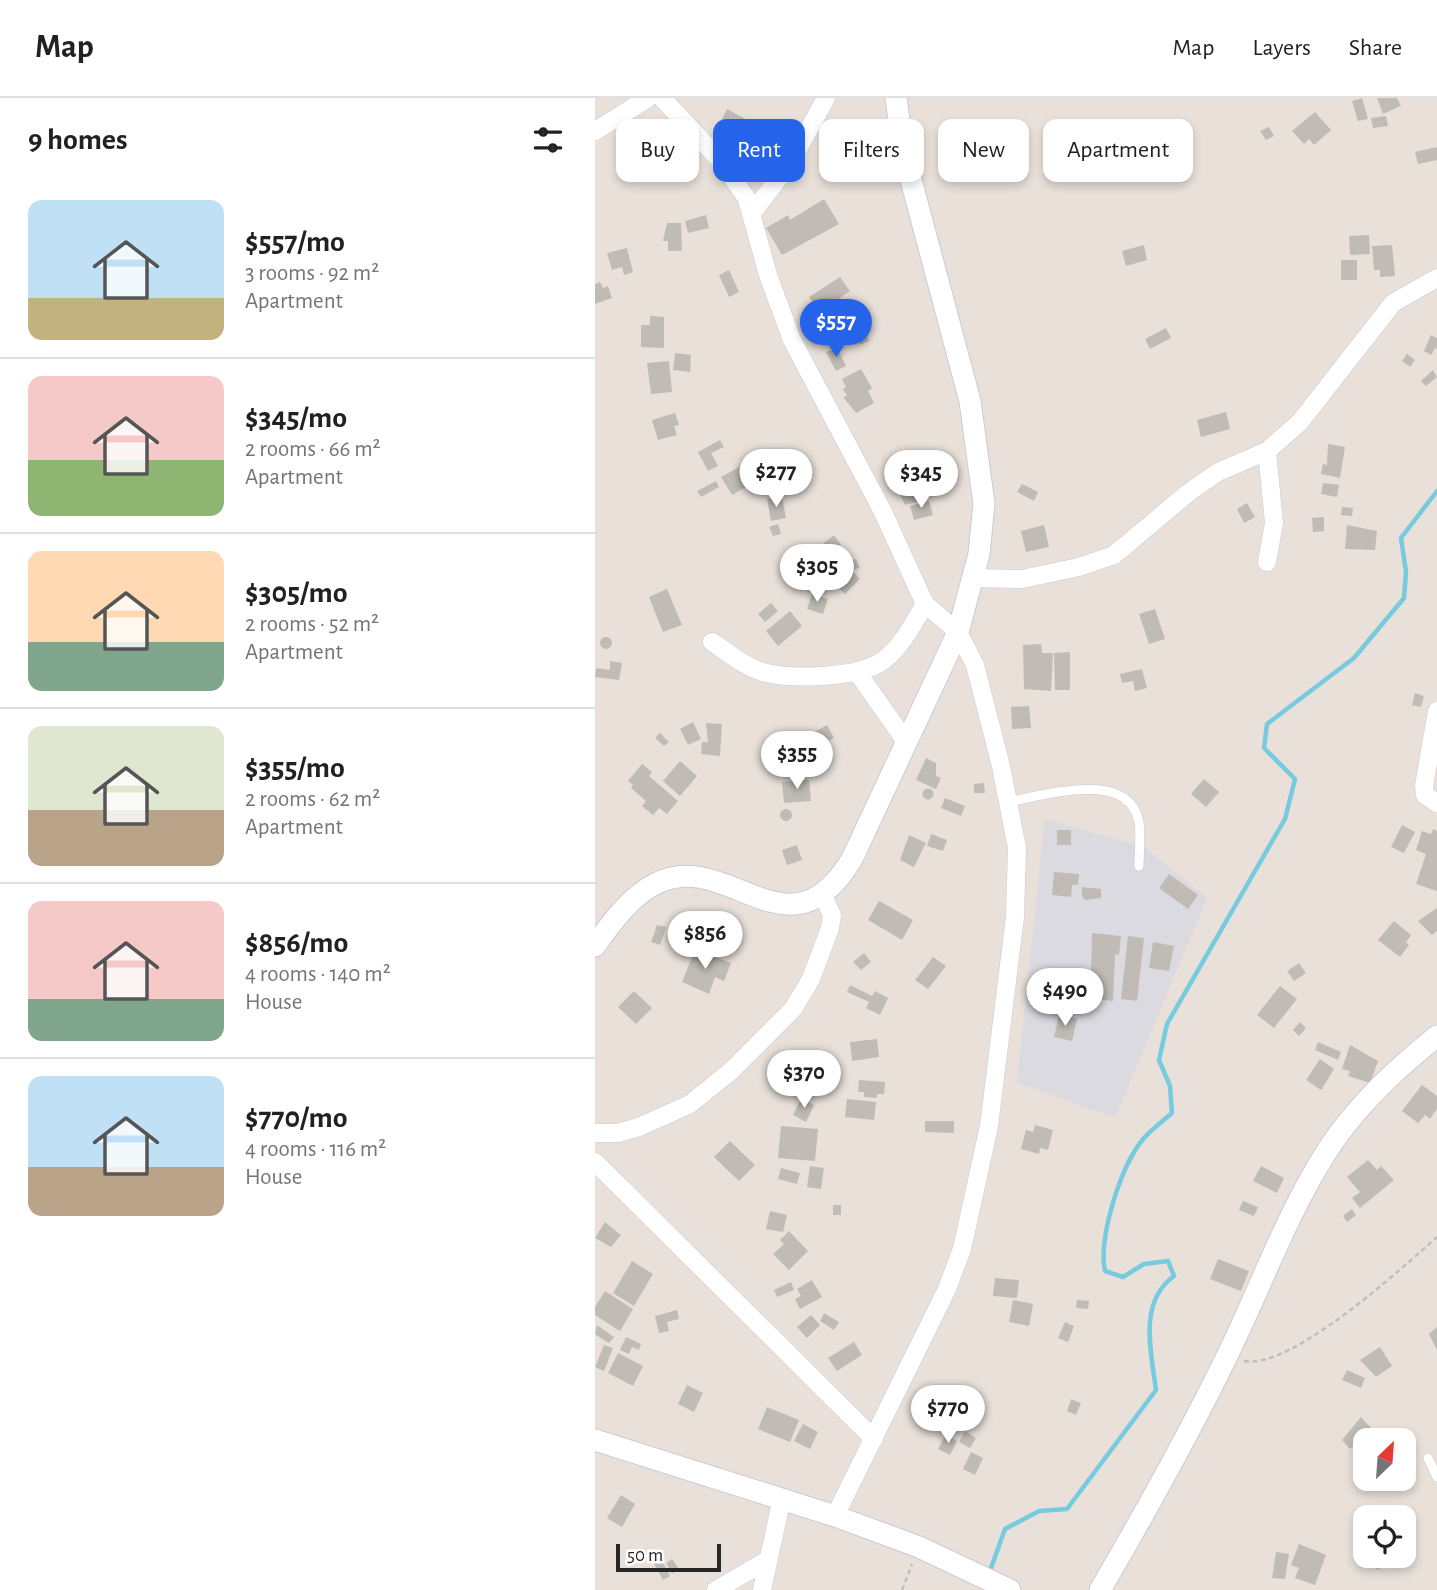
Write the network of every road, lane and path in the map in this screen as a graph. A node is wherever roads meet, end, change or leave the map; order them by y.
1 (648, 98) edge
2 (662, 98) edge
3 (826, 98) edge
4 (896, 98) edge
5 (595, 131) edge
6 (753, 213) junction
7 (1437, 278) edge
8 (1267, 451) junction
9 (1266, 562) dead end
10 (974, 578) junction
11 (925, 604) junction
12 (958, 632) junction
13 (712, 642) dead end
14 (857, 672) junction
15 (1437, 711) edge
16 (905, 740) junction
17 (1007, 802) junction
18 (1437, 803) edge
19 (1139, 866) dead end
20 (823, 896) junction
21 (599, 931) edge
22 (1437, 1036) edge
23 (595, 1133) edge
24 (595, 1162) edge
25 (1437, 1237) edge
26 (1227, 1357) junction
27 (874, 1439) junction
28 (595, 1440) edge
29 (1428, 1458) dead end
30 (1437, 1478) edge
31 (782, 1498) junction
32 (835, 1516) junction
33 (919, 1547) junction
34 (766, 1561) junction
35 (716, 1590) edge
36 (762, 1590) edge
37 (902, 1590) edge
38 (1010, 1590) edge
39 (1101, 1590) edge

1 - 5 street
2 - 6 street
3 - 6 street
4 - 10 street
6 - 11 street
7 - 8 street
8 - 9 street
8 - 10 street
10 - 12 street
11 - 12 street
11 - 14 street
12 - 16 street
12 - 17 street
13 - 14 street
14 - 16 street
15 - 18 street
16 - 20 street
17 - 19 lane
17 - 27 street
20 - 21 street
20 - 23 street
22 - 26 street
24 - 27 street
25 - 26 path
26 - 39 street
27 - 32 street
28 - 31 street
29 - 30 lane
31 - 32 street
31 - 34 street
32 - 33 street
33 - 37 path
33 - 38 street
34 - 35 street
34 - 36 street

